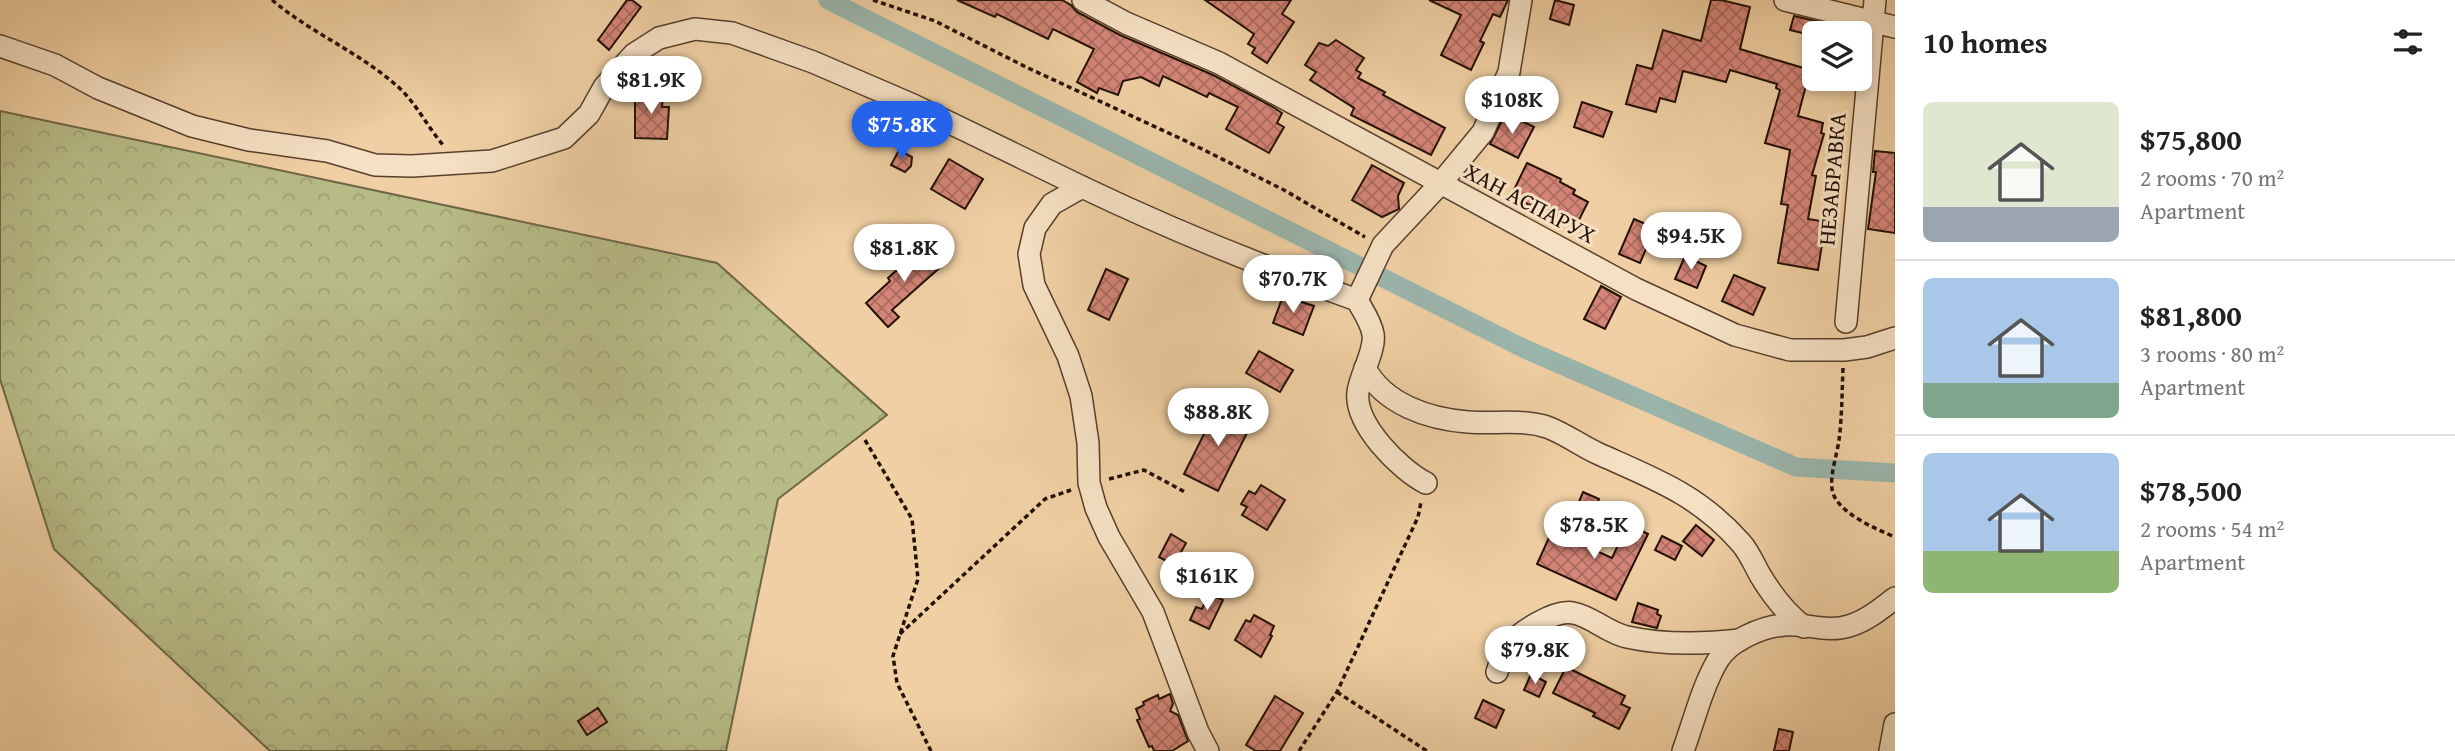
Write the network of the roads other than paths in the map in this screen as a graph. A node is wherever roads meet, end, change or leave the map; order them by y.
1 (1083, 0) edge
2 (1521, 0) edge
3 (1785, 0) edge
4 (1875, 0) edge
5 (1864, 21) edge
6 (1872, 23) joint
7 (1895, 27) edge
8 (0, 46) edge
9 (1866, 91) edge
10 (1440, 184) junction
11 (1082, 187) junction
12 (1357, 300) junction
13 (1846, 322) dead end
14 (1895, 338) edge
15 (1365, 368) junction
16 (1426, 483) road end
17 (1895, 598) edge
18 (1804, 627) junction
19 (1740, 640) junction
20 (1497, 672) dead end
21 (1895, 724) edge
22 (1208, 751) edge
23 (1683, 751) edge
24 (1890, 751) edge

1 - 10 street, ХАН АСПАРУХ
2 - 10 street
3 - 5 street
4 - 6 street, НЕЗАБРАВКА
6 - 7 street
8 - 11 street
9 - 13 street, НЕЗАБРАВКА
10 - 12 street
10 - 14 street, ХАН АСПАРУХ
11 - 12 street
11 - 22 street
12 - 15 street
15 - 16 street
15 - 18 street
17 - 18 street
18 - 19 street
19 - 20 street
19 - 23 street
21 - 24 street

